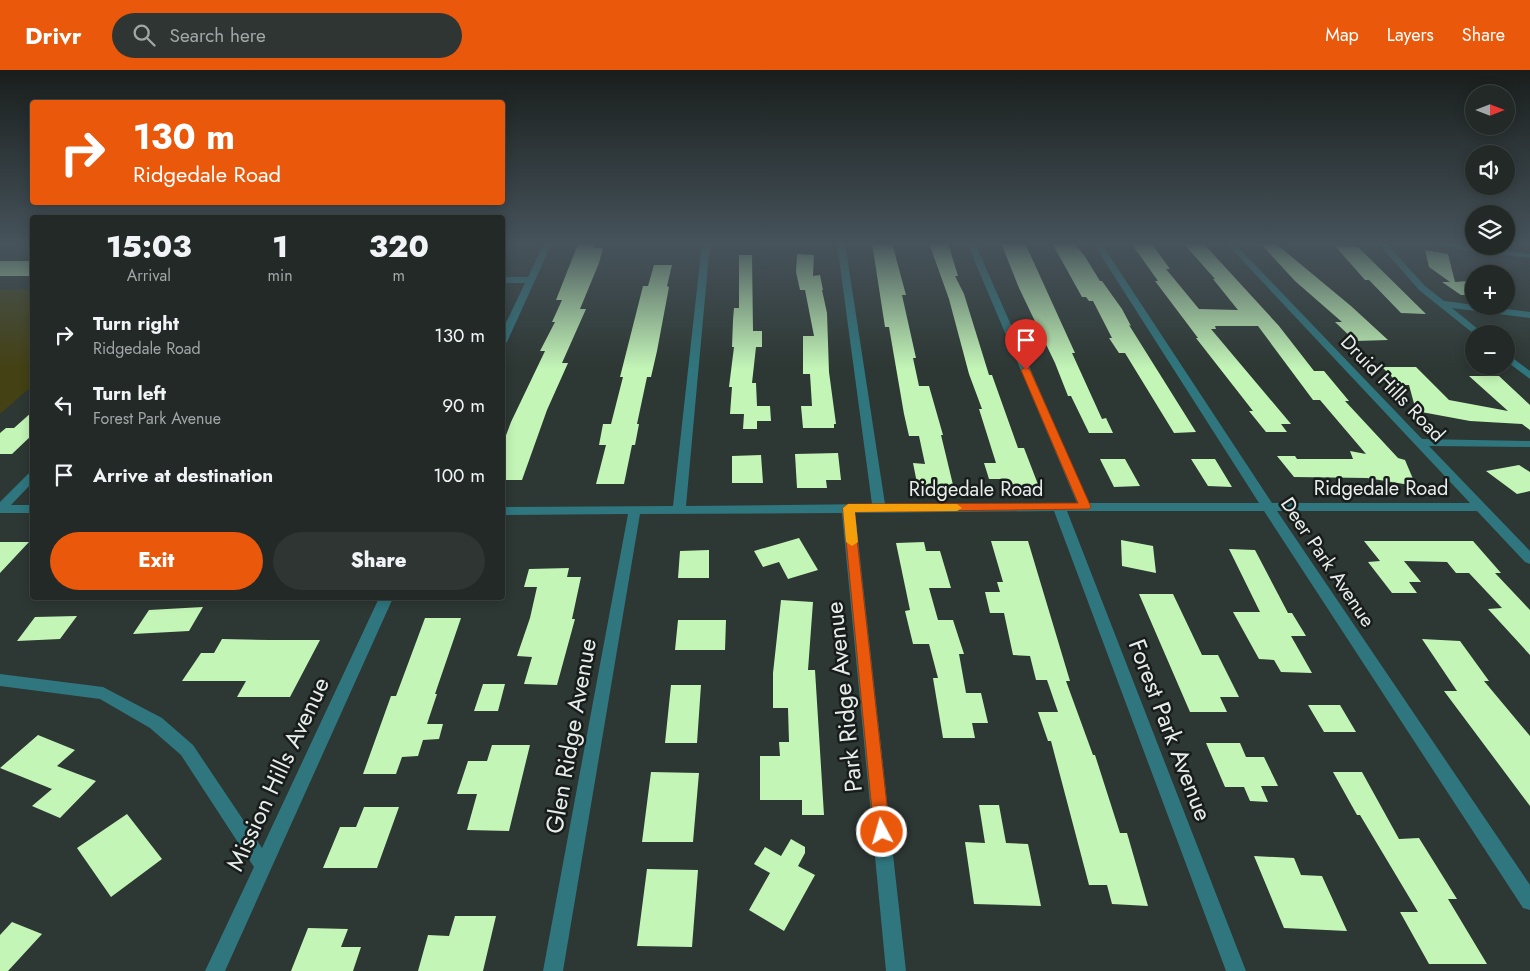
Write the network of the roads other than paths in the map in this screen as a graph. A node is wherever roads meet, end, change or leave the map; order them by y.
1 (529, 285) edge
2 (702, 285) edge
3 (847, 285) edge
4 (989, 285) edge
5 (1124, 285) edge
6 (1270, 285) edge
7 (1419, 285) edge
8 (1443, 304) junction
9 (1530, 315) edge
10 (1468, 325) edge
11 (505, 336) edge
12 (1515, 364) edge
13 (1530, 376) edge
14 (1419, 442) junction
15 (1530, 444) edge
16 (30, 479) edge
17 (1059, 507) junction
18 (1085, 507) junction
19 (1268, 507) junction
20 (1480, 507) junction
21 (848, 508) junction
22 (879, 508) junction
23 (0, 509) edge
24 (30, 509) edge
25 (635, 510) junction
26 (679, 510) junction
27 (505, 511) edge
28 (1530, 559) edge
29 (385, 600) edge
30 (0, 680) edge
31 (263, 865) junction
32 (1530, 902) edge
33 (215, 971) edge
34 (553, 971) edge
35 (896, 971) edge
36 (1236, 971) edge

1 - 11 street
2 - 26 street
3 - 22 street
4 - 18 street
5 - 19 street, Deer Park Avenue
6 - 14 street, Druid Hills Road
7 - 8 street
8 - 9 street
8 - 10 street
12 - 13 street
14 - 15 street
14 - 20 street, Druid Hills Road
16 - 23 street
17 - 18 street, Ridgedale Road
17 - 22 street, Ridgedale Road
17 - 36 street, Forest Park Avenue
18 - 19 street, Ridgedale Road
19 - 20 street, Ridgedale Road
19 - 32 street, Deer Park Avenue
20 - 28 street, Druid Hills Road
21 - 22 street, Ridgedale Road
21 - 26 street, Ridgedale Road
21 - 35 street, Park Ridge Avenue
23 - 24 street
25 - 26 street, Ridgedale Road
25 - 27 street, Ridgedale Road
25 - 34 street, Glen Ridge Avenue
29 - 31 street, Mission Hills Avenue
30 - 31 street
31 - 33 street, Mission Hills Avenue

